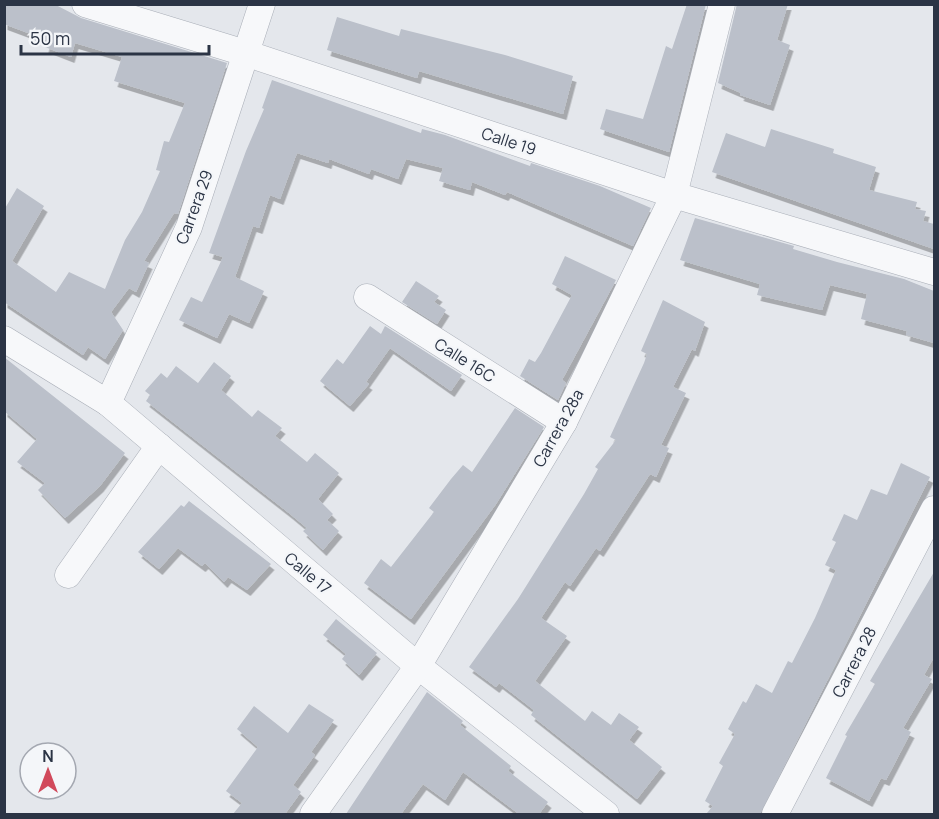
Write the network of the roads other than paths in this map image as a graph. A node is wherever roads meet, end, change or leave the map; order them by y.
1 (84, 4) edge
2 (262, 4) edge
3 (723, 4) edge
4 (245, 53) junction
5 (674, 195) junction
6 (934, 272) edge
7 (367, 297) dead end
8 (4, 339) edge
9 (108, 403) junction
10 (564, 422) junction
11 (159, 446) junction
12 (934, 509) edge
13 (926, 542) edge
14 (68, 575) dead end
15 (417, 666) junction
16 (313, 814) edge
17 (606, 814) edge
18 (775, 814) edge

1 - 4 street, Calle 19
2 - 4 street, Carrera 29
3 - 5 street, Carrera 28a
4 - 5 street, Calle 19
4 - 9 street, Carrera 29
5 - 6 street, Calle 19
5 - 10 street, Carrera 28a
7 - 10 street, Calle 16C
8 - 9 street, Calle 17
9 - 11 street, Calle 17
10 - 15 street, Carrera 28a
11 - 14 street
11 - 15 street, Calle 17
12 - 13 street, Carrera 28
13 - 18 street, Carrera 28
15 - 16 street, Carrera 28a
15 - 17 street, Calle 17

